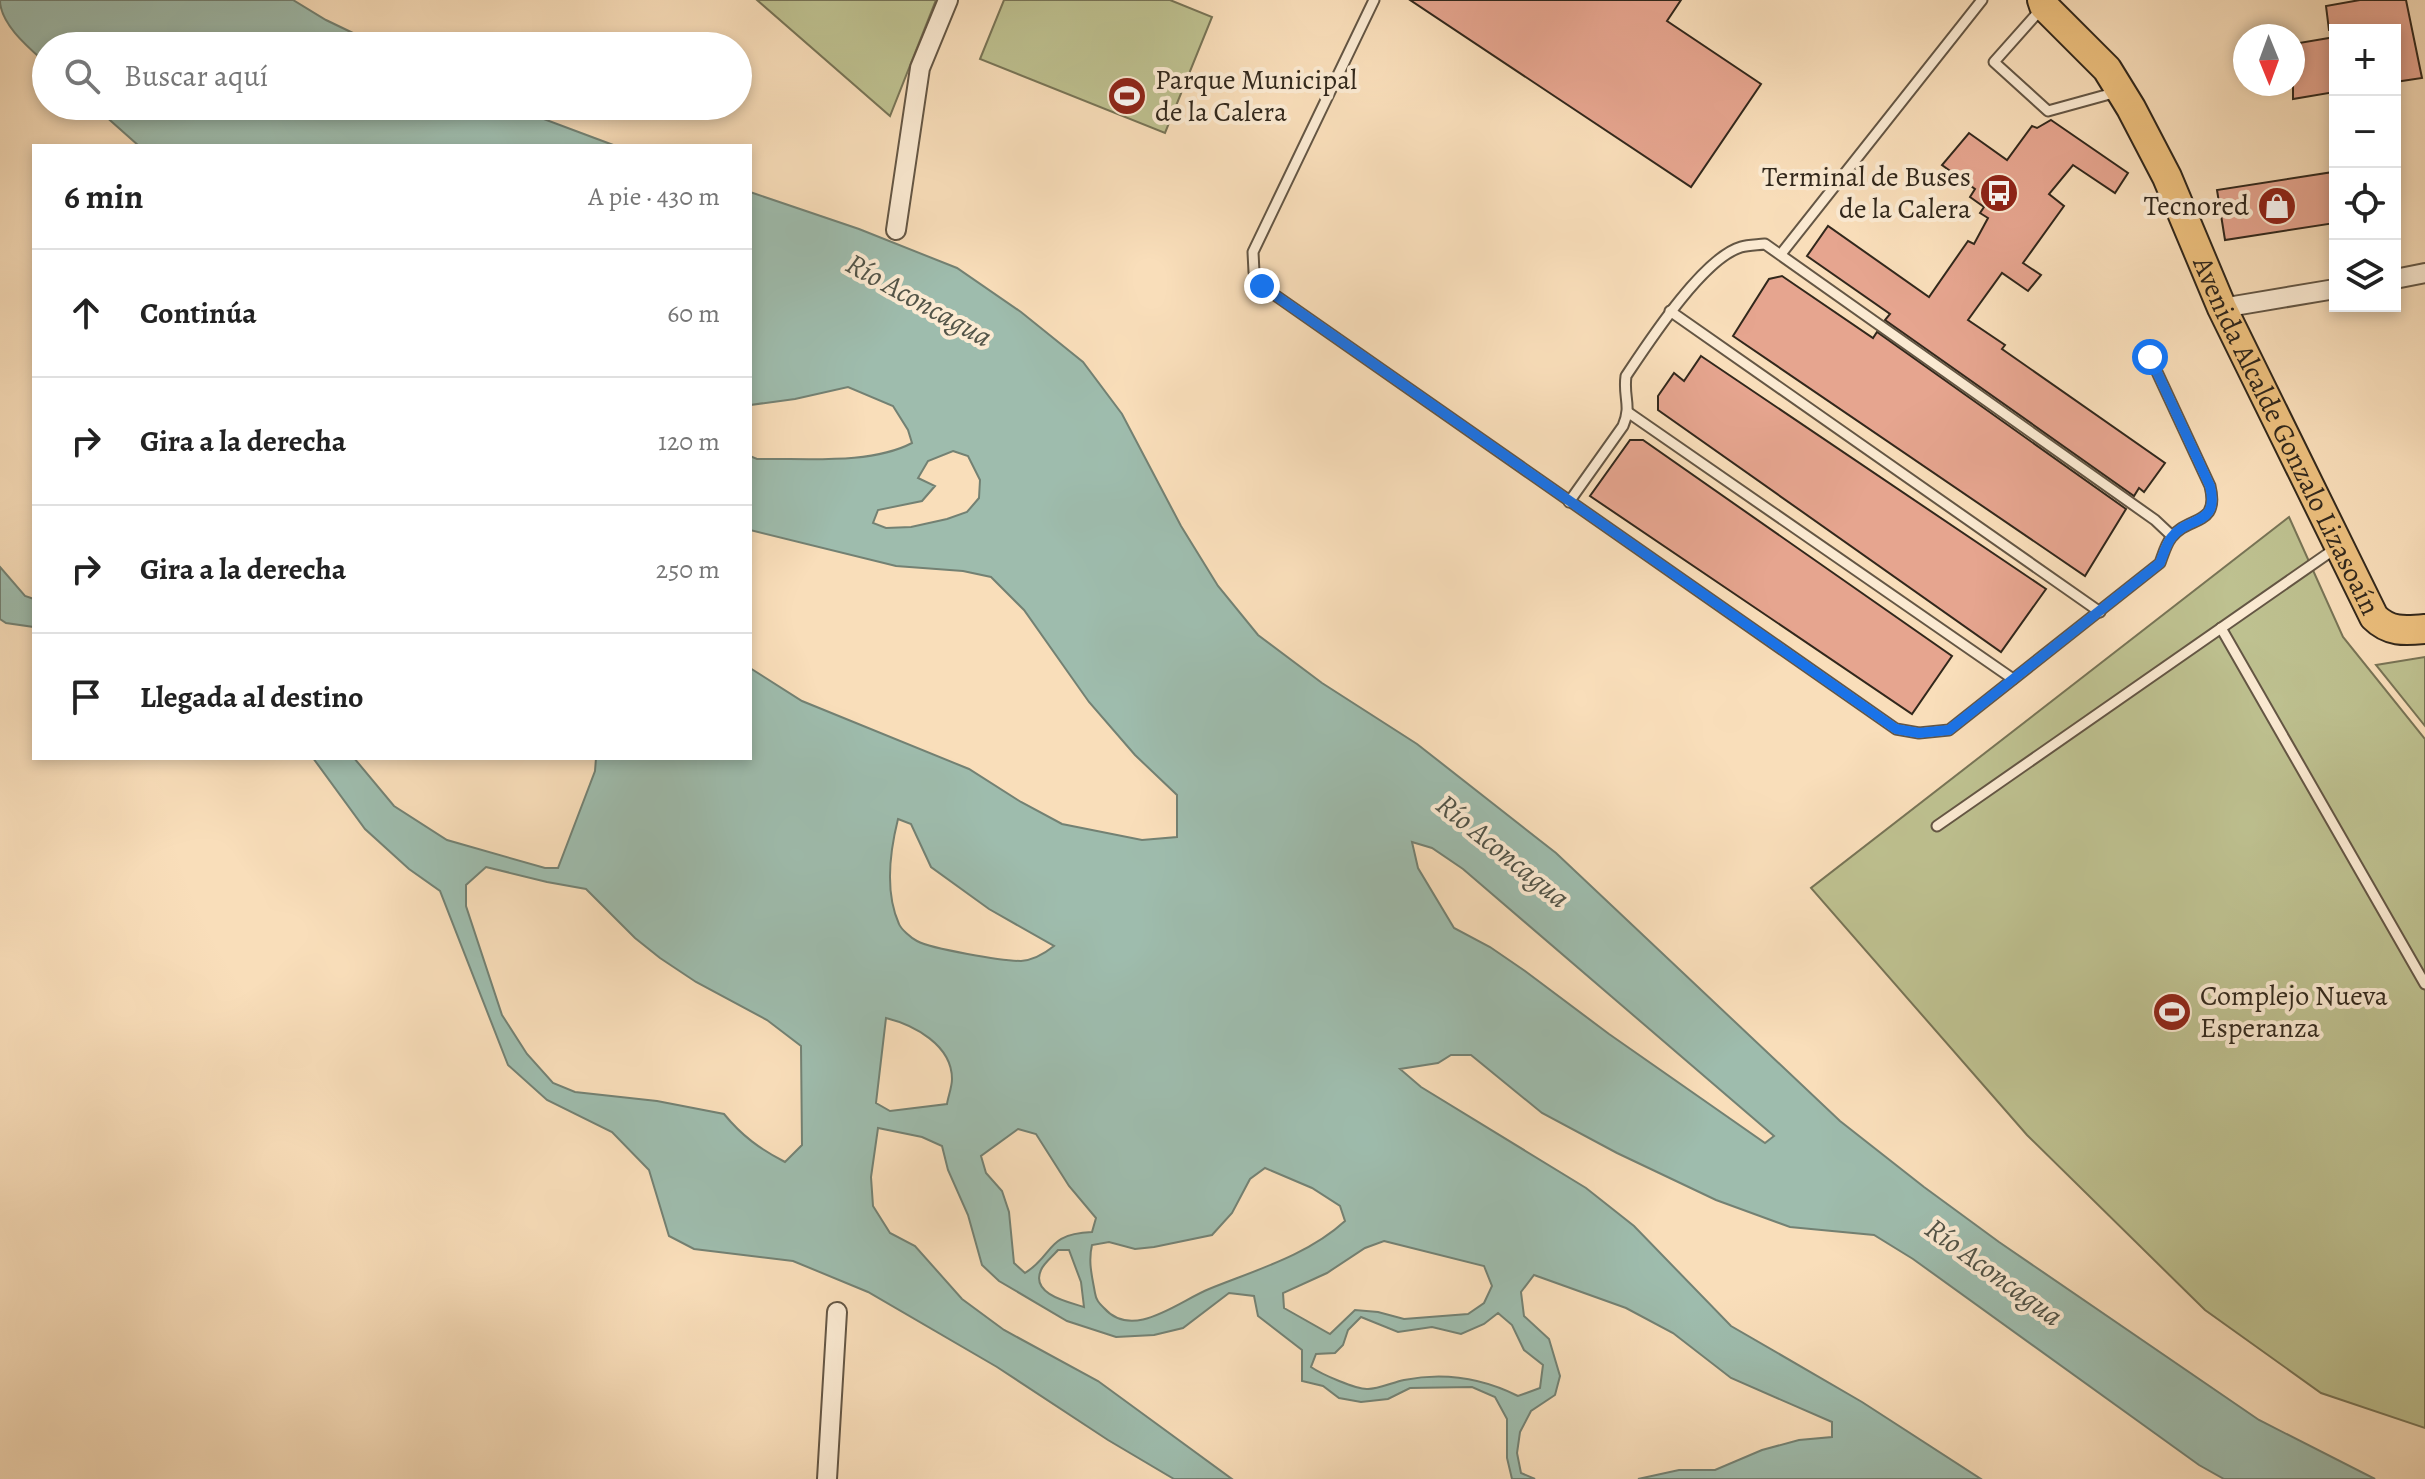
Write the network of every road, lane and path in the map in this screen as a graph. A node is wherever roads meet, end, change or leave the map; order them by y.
1 (948, 0) edge
2 (1374, 0) edge
3 (1982, 0) edge
4 (2043, 3) edge
5 (2120, 92) junction
6 (896, 230) dead end
7 (1781, 254) junction
8 (2425, 273) edge
9 (2401, 278) edge
10 (2329, 290) edge
11 (2222, 308) junction
12 (1670, 311) junction
13 (2150, 357) dead end
14 (1629, 413) junction
15 (1569, 502) junction
16 (2172, 536) junction
17 (2339, 546) junction
18 (2100, 612) junction
19 (2221, 628) junction
20 (2425, 629) edge
21 (2013, 679) junction
22 (1937, 826) dead end
23 (2425, 984) edge
24 (837, 1312) dead end
25 (827, 1479) edge

1 - 6 street
2 - 15 lane
3 - 7 lane
4 - 5 main road, Avenida Alcalde Gonzalo Lizasoaín
4 - 5 lane
5 - 11 main road, Avenida Alcalde Gonzalo Lizasoaín
7 - 12 lane
7 - 16 lane
8 - 9 street
10 - 11 street
11 - 17 main road, Avenida Alcalde Gonzalo Lizasoaín
12 - 14 lane
12 - 18 lane
13 - 16 lane
14 - 15 lane
14 - 21 lane
15 - 21 lane
16 - 18 lane
17 - 19 lane
17 - 20 main road, Avenida Alcalde Gonzalo Lizasoaín
18 - 21 lane
19 - 22 lane
19 - 23 lane
24 - 25 street

